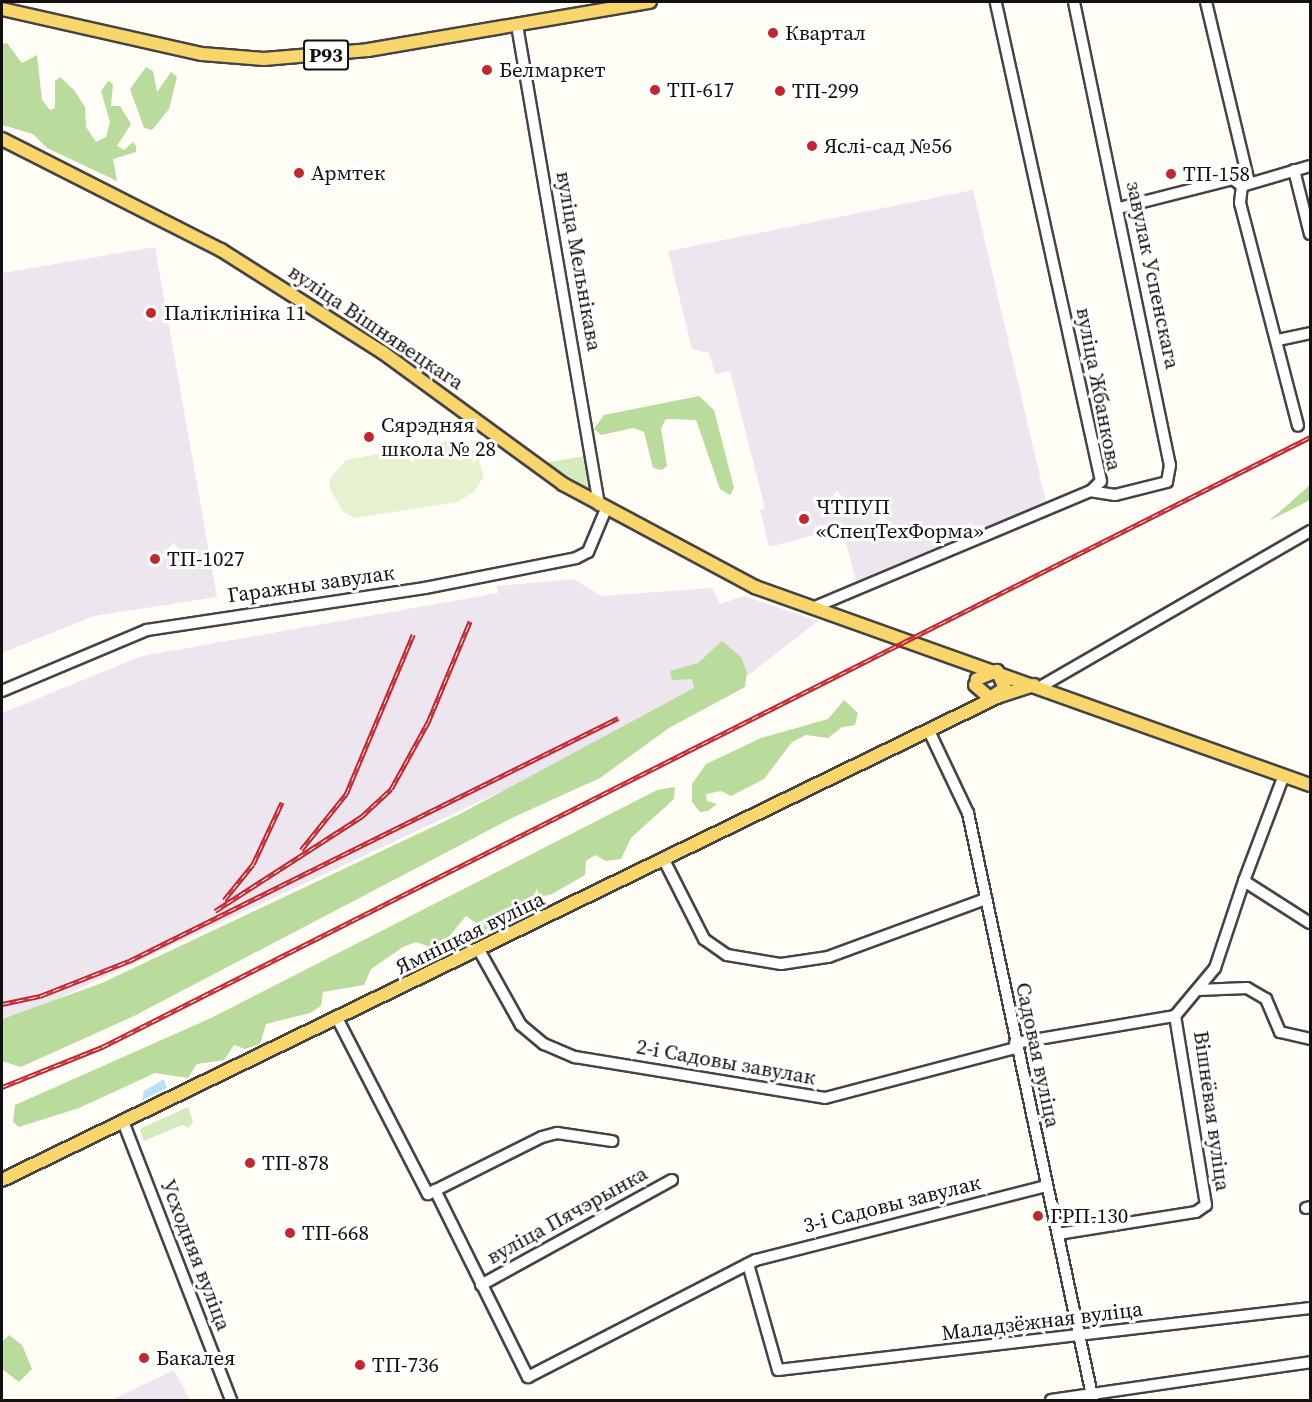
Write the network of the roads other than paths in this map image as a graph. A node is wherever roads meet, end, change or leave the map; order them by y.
1 (650, 2) edge
2 (996, 2) edge
3 (1074, 2) edge
4 (1206, 2) edge
5 (622, 4) edge
6 (2, 9) edge
7 (517, 25) junction
8 (2, 139) edge
9 (1311, 166) edge
10 (1294, 170) junction
11 (1245, 184) junction
12 (1119, 208) junction
13 (1311, 234) edge
14 (1311, 333) edge
15 (1278, 340) junction
16 (1298, 426) dead end
17 (1091, 491) junction
18 (603, 507) junction
19 (1311, 531) edge
20 (817, 606) junction
21 (964, 660) junction
22 (997, 672) junction
23 (976, 682) junction
24 (1037, 686) junction
25 (2, 691) edge
26 (997, 697) junction
27 (954, 719) junction
28 (928, 731) junction
29 (1284, 775) junction
30 (1311, 785) edge
31 (664, 860) junction
32 (1244, 881) junction
33 (987, 899) junction
34 (1311, 923) edge
35 (479, 950) junction
36 (1198, 990) junction
37 (1175, 1016) junction
38 (338, 1020) junction
39 (1311, 1039) edge
40 (1015, 1046) junction
41 (124, 1124) junction
42 (612, 1140) dead end
43 (2, 1180) edge
44 (672, 1180) dead end
45 (1047, 1186) junction
46 (431, 1192) junction
47 (1058, 1234) junction
48 (748, 1264) junction
49 (482, 1285) junction
50 (1311, 1308) edge
51 (1078, 1337) junction
52 (1311, 1362) edge
53 (1092, 1397) edge
54 (231, 1401) edge
55 (1051, 1401) edge

1 - 5 main road, Р93
2 - 17 street, вуліца Жбанкова
3 - 12 street, завулак Успенскага
4 - 11 street
5 - 7 main road, Р93
6 - 7 main road, Р93
7 - 18 street, вуліца Мельнікава
8 - 18 main road, вуліца Вішнявецкага
9 - 10 street
10 - 11 street
10 - 13 street
11 - 12 street
11 - 15 street
12 - 17 street, завулак Успенскага
14 - 15 street
15 - 16 street
17 - 20 street, вуліца Жбанкова
18 - 20 main road, вуліца Вішнявецкага
18 - 25 street, Гаражны завулак
19 - 24 street
20 - 21 main road, вуліца Вішнявецкага
21 - 22 main road, вуліца Вішнявецкага
21 - 23 main road
22 - 23 main road
22 - 24 main road, вуліца Вішнявецкага
22 - 26 main road
23 - 26 main road
23 - 27 main road
24 - 26 main road, Ямніцкая вуліца
24 - 29 main road, вуліца Вішнявецкага
26 - 27 main road, Ямніцкая вуліца
27 - 28 main road, Ямніцкая вуліца
28 - 31 main road, Ямніцкая вуліца
28 - 33 street, Садовая вуліца
29 - 30 main road, вуліца Вішнявецкага
29 - 32 street
31 - 33 street
31 - 35 main road, Ямніцкая вуліца
32 - 34 street
32 - 36 street
33 - 40 street, Садовая вуліца
35 - 38 main road, Ямніцкая вуліца
35 - 40 street, 2-і Садовы завулак
36 - 37 street
36 - 39 street
37 - 40 street, 2-і Садовы завулак
37 - 47 street, Вішнёвая вуліца
38 - 41 main road, Ямніцкая вуліца
38 - 46 street
40 - 45 street, Садовая вуліца
41 - 43 main road, Ямніцкая вуліца
41 - 54 street, Усходняя вуліца
42 - 46 street
44 - 49 street, вуліца Пячэрынка
45 - 47 street, Садовая вуліца
45 - 48 street, 3-і Садовы завулак
46 - 49 street
47 - 51 street, Садовая вуліца
48 - 49 street, 3-і Садовы завулак
48 - 51 street, Маладзёжная вуліца
50 - 51 street, Маладзёжная вуліца
51 - 53 street, Садовая вуліца
52 - 53 street
53 - 55 street

